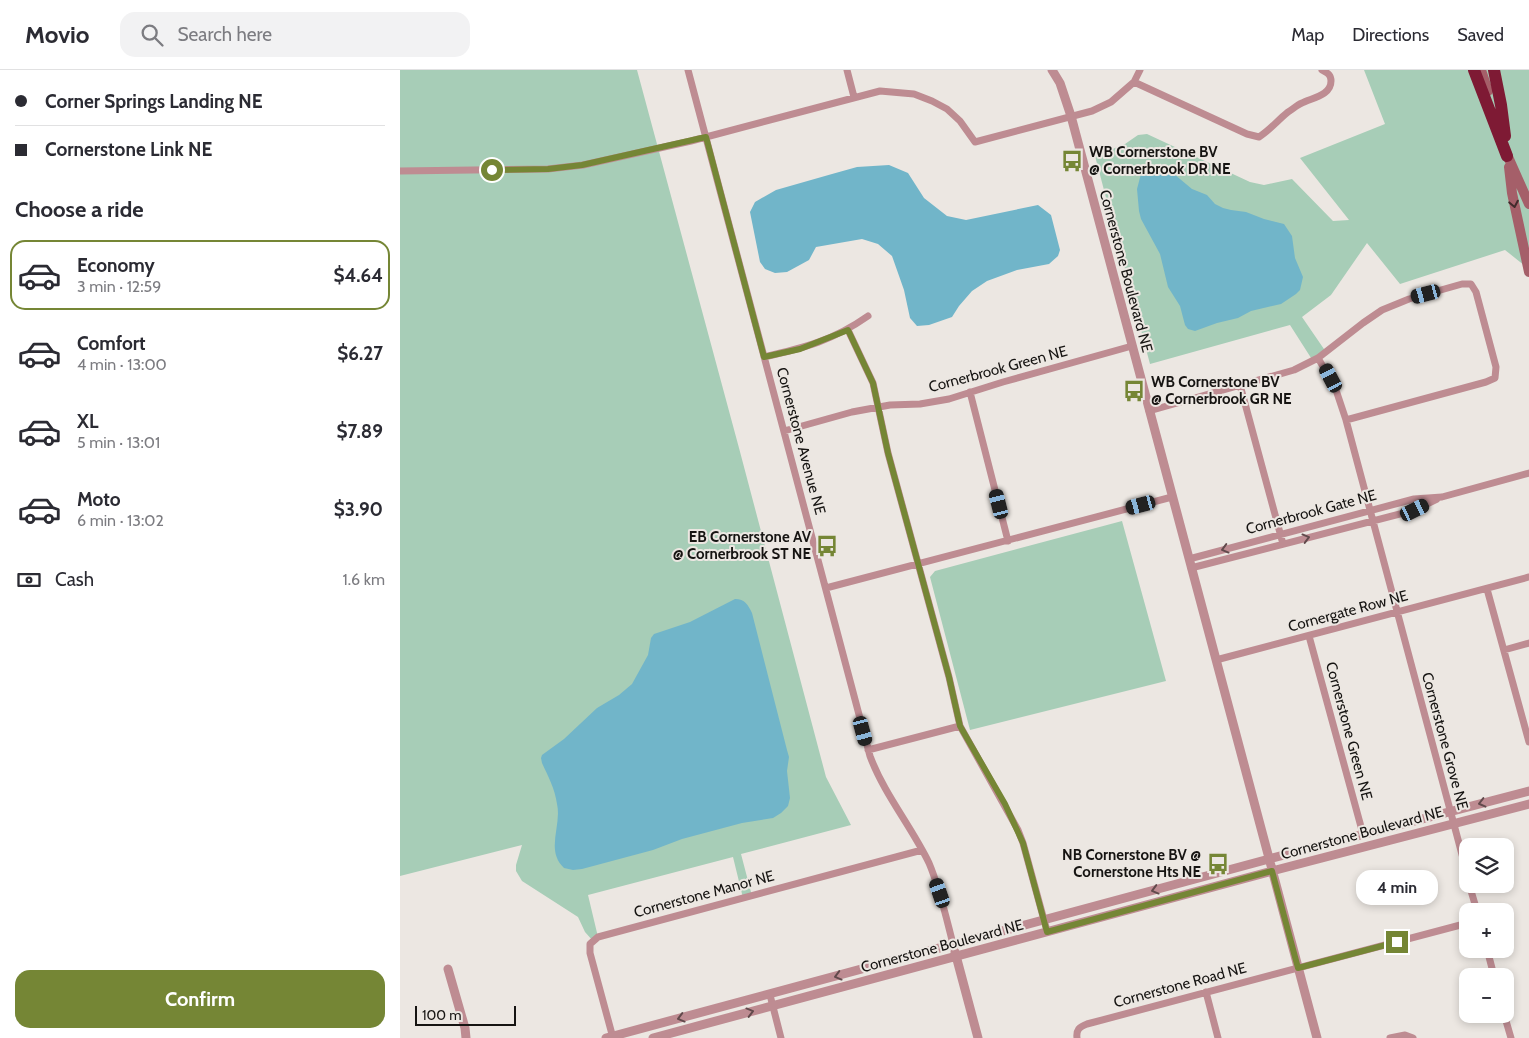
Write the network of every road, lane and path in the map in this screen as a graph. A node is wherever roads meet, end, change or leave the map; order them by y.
1 (688, 70) edge
2 (847, 70) edge
3 (1052, 70) edge
4 (1140, 70) edge
5 (1322, 70) edge
6 (1474, 70) edge
7 (1481, 70) edge
8 (1494, 70) edge
9 (1134, 82) junction
10 (854, 96) junction
11 (1071, 116) junction
12 (706, 137) junction
13 (1507, 156) junction
14 (400, 170) edge
15 (1529, 204) edge
16 (1529, 272) edge
17 (868, 316) dead end
18 (848, 330) junction
19 (1132, 346) junction
20 (764, 357) junction
21 (1318, 358) junction
22 (1240, 385) junction
23 (970, 392) junction
24 (878, 408) junction
25 (1149, 411) junction
26 (1346, 420) junction
27 (784, 431) junction
28 (1529, 473) edge
29 (1172, 497) junction
30 (1442, 497) junction
31 (1371, 515) junction
32 (1280, 534) junction
33 (1008, 541) junction
34 (1282, 544) junction
35 (1190, 563) junction
36 (918, 565) junction
37 (1529, 577) edge
38 (826, 588) junction
39 (1487, 589) junction
40 (1396, 612) junction
41 (1309, 636) junction
42 (1529, 643) edge
43 (1504, 650) junction
44 (1216, 660) junction
45 (960, 726) junction
46 (1529, 739) edge
47 (868, 750) junction
48 (1529, 790) edge
49 (1529, 804) edge
50 (1450, 811) junction
51 (1453, 823) junction
52 (1363, 834) junction
53 (1459, 845) edge
54 (922, 850) junction
55 (1269, 859) junction
56 (1272, 871) junction
57 (1044, 920) junction
58 (1459, 925) edge
59 (1047, 932) junction
60 (953, 944) junction
61 (956, 956) junction
62 (1298, 968) junction
63 (448, 970) dead end
64 (1206, 992) junction
65 (770, 994) junction
66 (773, 1006) junction
67 (1507, 1023) edge
68 (464, 1028) junction
69 (610, 1037) edge
70 (466, 1038) edge
71 (472, 1038) edge
72 (653, 1038) edge
73 (781, 1038) edge
74 (978, 1038) edge
75 (1077, 1038) edge
76 (1218, 1038) edge
77 (1317, 1038) edge
78 (1390, 1038) edge
79 (1412, 1038) edge
80 (1511, 1038) edge

1 - 12 street, Cornerstone Avenue NE
2 - 10 street
3 - 11 street, Cornerstone Boulevard NE
4 - 9 street
5 - 9 street
6 - 13 highway
7 - 13 main road
8 - 13 highway
9 - 11 street
10 - 11 street
10 - 12 street
11 - 19 street, Cornerstone Boulevard NE
12 - 14 street
12 - 20 street, Cornerstone Avenue NE
13 - 15 main road
13 -> 16 main road
17 - 18 street
18 - 20 street
18 - 24 street
19 - 23 street, Cornerbrook Green NE
19 - 25 street, Cornerstone Boulevard NE
20 - 27 street, Cornerstone Avenue NE
21 - 22 street
21 - 26 street, Cornerstone Grove NE
21 - 26 street
22 - 25 street
22 - 32 street
23 - 24 street, Cornerbrook Green NE
23 - 33 street
24 - 27 street, Cornerbrook Green NE
24 - 36 street
25 - 29 street, Cornerstone Boulevard NE
26 - 31 street, Cornerstone Grove NE
27 - 38 street, Cornerstone Avenue NE
28 - 30 street, Cornerbrook Gate NE
29 - 33 street
29 - 35 street, Cornerstone Boulevard NE
30 - 31 street, Cornerbrook Gate NE
30 - 31 street, Cornerbrook Gate NE
31 - 32 street, Cornerbrook Gate NE
34 -> 31 street, Cornerbrook Gate NE
31 - 40 street, Cornerstone Grove NE
32 - 34 street
32 -> 35 street, Cornerbrook Gate NE
33 - 36 street
34 - 35 street, Cornerbrook Gate NE
35 - 44 street, Cornerstone Boulevard NE
36 - 38 street
36 - 45 street
37 - 39 street, Cornergate Row NE
38 - 47 street, Cornerstone Avenue NE
39 - 40 street, Cornergate Row NE
39 - 43 street
40 - 41 street, Cornergate Row NE
40 - 50 street, Cornerstone Grove NE
41 - 44 street, Cornergate Row NE
41 - 52 street, Cornerstone Green NE
42 - 43 street
43 - 46 street
44 - 55 street, Cornerstone Boulevard NE
45 - 47 street
45 - 57 street
47 - 54 street, Cornerstone Avenue NE
48 -> 50 street, Cornerstone Boulevard NE
49 - 51 street, Cornerstone Boulevard NE
50 - 51 street, Cornerstone Grove NE
50 - 52 street, Cornerstone Boulevard NE
51 - 53 street, Cornerstone Grove NE
51 - 56 street, Cornerstone Boulevard NE
52 - 55 street, Cornerstone Boulevard NE
54 - 60 street, Cornerstone Avenue NE
54 - 69 street, Cornerstone Manor NE
55 - 56 street
55 -> 57 street, Cornerstone Boulevard NE
56 - 59 street, Cornerstone Boulevard NE
56 - 62 street
57 - 59 street
57 - 60 street, Cornerstone Boulevard NE
58 - 62 street, Cornerstone Road NE
59 - 61 street, Cornerstone Boulevard NE
60 - 61 street, Cornerstone Avenue NE
60 -> 65 street, Cornerstone Boulevard NE
61 - 66 street, Cornerstone Boulevard NE
61 - 74 street, Cornerstone Avenue NE
62 - 64 street, Cornerstone Road NE
62 - 77 street
63 - 68 street
64 - 75 street, Cornerstone Road NE
64 - 76 street
65 - 66 street
65 -> 69 street, Cornerstone Boulevard NE
72 -> 66 street, Cornerstone Boulevard NE
66 - 73 street
67 - 80 street
68 - 70 street
68 - 71 street
78 - 79 street

